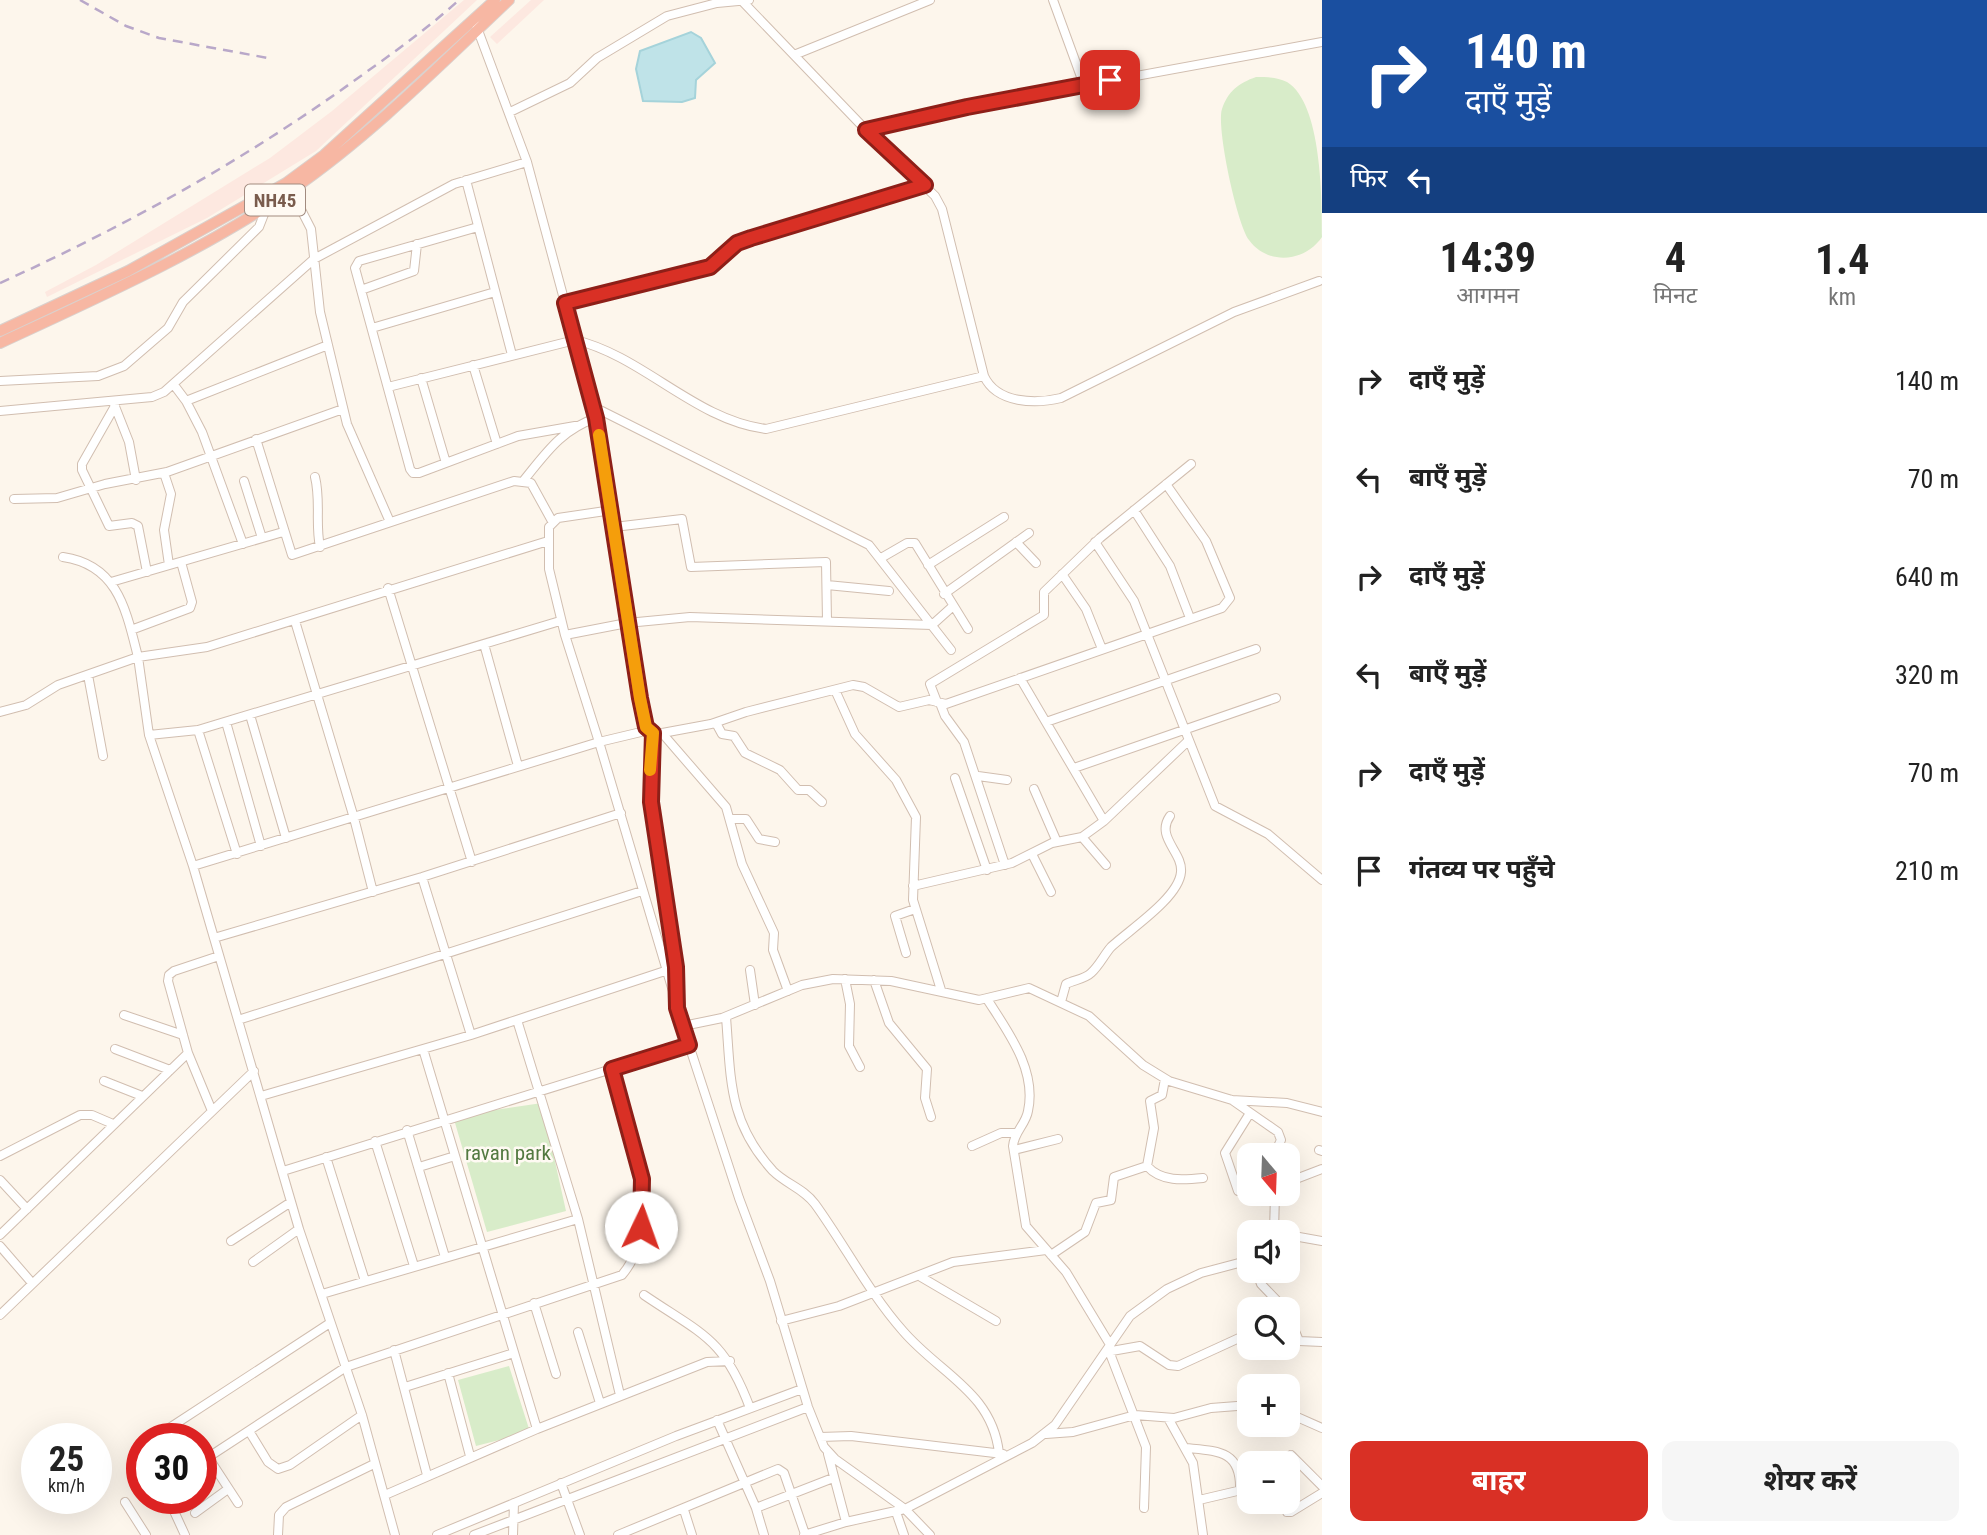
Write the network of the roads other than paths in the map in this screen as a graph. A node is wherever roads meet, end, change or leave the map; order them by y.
1 (495, 0) edge
2 (509, 0) edge
3 (930, 0) edge
4 (1052, 0) edge
5 (746, 1) edge
6 (476, 24) junction
7 (1322, 42) edge
8 (794, 55) junction
9 (1084, 85) junction
10 (510, 112) junction
11 (866, 130) junction
12 (527, 162) junction
13 (466, 180) junction
14 (925, 185) junction
15 (289, 186) junction
16 (268, 204) junction
17 (478, 226) junction
18 (417, 244) junction
19 (314, 259) junction
20 (1319, 281) dead end
21 (361, 290) junction
22 (495, 292) junction
23 (565, 303) junction
24 (372, 328) junction
25 (0, 331) edge
26 (575, 340) junction
27 (0, 342) edge
28 (328, 345) junction
29 (512, 355) junction
30 (473, 365) junction
31 (984, 376) junction
32 (421, 378) junction
33 (0, 381) edge
34 (174, 385) junction
35 (388, 387) junction
36 (186, 401) junction
37 (114, 403) junction
38 (592, 406) junction
39 (343, 409) junction
40 (0, 411) edge
41 (596, 418) junction
42 (575, 426) junction
43 (256, 439) junction
44 (497, 444) junction
45 (209, 458) junction
46 (446, 463) junction
47 (1191, 464) dead end
48 (164, 473) junction
49 (315, 477) dead end
50 (136, 480) junction
51 (524, 480) junction
52 (244, 481) dead end
53 (1166, 484) junction
54 (90, 489) junction
55 (14, 499) dead end
56 (612, 510) junction
57 (1134, 510) junction
58 (1004, 517) dead end
59 (552, 521) junction
60 (390, 522) junction
61 (614, 527) junction
62 (283, 532) junction
63 (1029, 533) dead end
64 (262, 538) junction
65 (548, 541) junction
66 (1016, 542) junction
67 (1096, 542) junction
68 (243, 544) junction
69 (320, 547) junction
70 (63, 557) dead end
71 (881, 558) junction
72 (181, 562) junction
73 (1035, 563) dead end
74 (169, 565) junction
75 (928, 565) junction
76 (147, 572) junction
77 (1062, 574) junction
78 (111, 582) junction
79 (827, 586) junction
80 (388, 589) junction
81 (889, 590) dead end
82 (944, 594) junction
83 (953, 607) junction
84 (1190, 618) junction
85 (295, 621) junction
86 (560, 621) junction
87 (827, 621) junction
88 (627, 623) junction
89 (932, 625) junction
90 (968, 629) dead end
91 (131, 630) junction
92 (1146, 633) junction
93 (565, 635) junction
94 (484, 644) junction
95 (1102, 649) junction
96 (1256, 649) dead end
97 (951, 650) dead end
98 (138, 657) junction
99 (412, 666) junction
100 (88, 675) junction
101 (1020, 678) junction
102 (1166, 680) junction
103 (835, 690) junction
104 (317, 694) junction
105 (1276, 698) dead end
106 (939, 703) junction
107 (0, 712) edge
108 (250, 715) junction
109 (226, 722) junction
110 (1046, 722) junction
111 (716, 723) junction
112 (198, 730) junction
113 (1184, 730) junction
114 (653, 731) junction
115 (149, 736) junction
116 (1188, 741) junction
117 (599, 742) junction
118 (103, 756) dead end
119 (518, 766) junction
120 (1074, 768) junction
121 (978, 776) junction
122 (955, 778) dead end
123 (1007, 780) dead end
124 (449, 789) junction
125 (1034, 789) dead end
126 (822, 802) dead end
127 (621, 813) junction
128 (1170, 816) dead end
129 (354, 818) junction
130 (731, 820) junction
131 (1104, 821) junction
132 (1082, 837) junction
133 (286, 838) junction
134 (775, 842) dead end
135 (1057, 842) junction
136 (261, 846) junction
137 (237, 853) junction
138 (1032, 854) junction
139 (472, 862) junction
140 (1005, 865) junction
141 (1106, 865) dead end
142 (193, 866) junction
143 (987, 870) junction
144 (422, 877) junction
145 (1322, 880) edge
146 (913, 886) junction
147 (642, 891) junction
148 (373, 892) junction
149 (1051, 892) dead end
150 (915, 909) junction
151 (214, 938) junction
152 (906, 953) dead end
153 (219, 956) junction
154 (446, 956) junction
155 (750, 970) dead end
156 (665, 971) junction
157 (845, 979) junction
158 (874, 979) junction
159 (942, 990) junction
160 (788, 991) junction
161 (986, 999) junction
162 (1061, 1002) junction
163 (755, 1005) junction
164 (677, 1008) junction
165 (124, 1015) dead end
166 (726, 1017) junction
167 (237, 1020) junction
168 (517, 1020) junction
169 (683, 1026) junction
170 (183, 1035) junction
171 (471, 1035) junction
172 (689, 1045) junction
173 (115, 1049) dead end
174 (424, 1049) junction
175 (188, 1054) junction
176 (860, 1066) dead end
177 (612, 1069) junction
178 (170, 1070) junction
179 (254, 1071) junction
180 (1165, 1079) junction
181 (104, 1081) dead end
182 (538, 1092) junction
183 (142, 1096) junction
184 (261, 1097) junction
185 (1232, 1100) junction
186 (212, 1111) junction
187 (1322, 1112) edge
188 (1250, 1113) junction
189 (931, 1116) dead end
190 (443, 1119) junction
191 (113, 1125) junction
192 (407, 1130) junction
193 (1016, 1133) junction
194 (1059, 1139) dead end
195 (374, 1141) junction
196 (1278, 1143) edge
197 (972, 1146) dead end
198 (1014, 1150) junction
199 (0, 1156) edge
200 (454, 1156) junction
201 (327, 1157) junction
202 (1147, 1166) junction
203 (419, 1167) junction
204 (1322, 1170) edge
205 (283, 1171) junction
206 (1203, 1178) dead end
207 (1300, 1178) edge
208 (0, 1180) edge
209 (1237, 1188) edge
210 (291, 1202) junction
211 (27, 1209) junction
212 (578, 1219) junction
213 (299, 1229) junction
214 (0, 1234) edge
215 (1300, 1237) edge
216 (231, 1241) dead end
217 (1322, 1241) edge
218 (0, 1246) edge
219 (481, 1248) junction
220 (1048, 1252) junction
221 (445, 1257) junction
222 (253, 1262) dead end
223 (1237, 1263) edge
224 (414, 1266) junction
225 (920, 1277) junction
226 (365, 1281) junction
227 (32, 1283) junction
228 (1261, 1283) edge
229 (595, 1286) junction
230 (875, 1293) junction
231 (322, 1294) junction
232 (645, 1295) dead end
233 (1273, 1297) edge
234 (534, 1303) junction
235 (501, 1313) junction
236 (0, 1315) edge
237 (781, 1321) junction
238 (996, 1321) dead end
239 (330, 1323) junction
240 (578, 1332) dead end
241 (1237, 1339) edge
242 (1300, 1341) edge
243 (1322, 1342) edge
244 (1107, 1349) junction
245 (394, 1350) junction
246 (514, 1353) junction
247 (730, 1361) junction
248 (346, 1367) junction
249 (449, 1373) junction
250 (556, 1374) dead end
251 (405, 1387) junction
252 (802, 1389) junction
253 (620, 1395) junction
254 (600, 1403) junction
255 (1237, 1406) edge
256 (808, 1407) junction
257 (750, 1408) junction
258 (362, 1415) junction
259 (1135, 1415) junction
260 (1168, 1418) junction
261 (1300, 1418) edge
262 (717, 1420) junction
263 (177, 1423) edge
264 (1321, 1426) edge
265 (537, 1429) junction
266 (249, 1431) junction
267 (1046, 1434) junction
268 (676, 1436) junction
269 (724, 1437) junction
270 (820, 1437) junction
271 (1186, 1448) junction
272 (642, 1450) junction
273 (217, 1452) edge
274 (999, 1453) junction
275 (683, 1454) junction
276 (828, 1454) junction
277 (1009, 1455) junction
278 (470, 1456) junction
279 (374, 1464) junction
280 (1300, 1464) edge
281 (607, 1465) junction
282 (648, 1467) junction
283 (1237, 1469) edge
284 (217, 1475) edge
285 (427, 1475) junction
286 (833, 1478) junction
287 (613, 1481) junction
288 (561, 1483) junction
289 (744, 1484) junction
290 (1322, 1486) edge
291 (228, 1489) junction
292 (1237, 1490) edge
293 (790, 1492) junction
294 (1322, 1493) edge
295 (385, 1494) junction
296 (217, 1497) edge
297 (567, 1499) junction
298 (1199, 1500) junction
299 (124, 1502) dead end
300 (238, 1503) dead end
301 (514, 1503) junction
302 (1300, 1506) edge
303 (756, 1508) junction
304 (1144, 1508) dead end
305 (684, 1510) junction
306 (901, 1511) junction
307 (175, 1514) edge
308 (516, 1518) junction
309 (846, 1522) junction
310 (146, 1535) edge
311 (185, 1535) edge
312 (278, 1535) edge
313 (396, 1535) edge
314 (437, 1535) edge
315 (474, 1535) edge
316 (513, 1535) edge
317 (580, 1535) edge
318 (618, 1535) edge
319 (692, 1535) edge
320 (764, 1535) edge
321 (804, 1535) edge
322 (904, 1535) edge
323 (930, 1535) edge
324 (1203, 1535) edge

1 - 6 highway, NH45
2 - 6 highway, NH45
3 - 8 street
4 - 9 street
5 - 8 street
5 - 10 street
6 - 10 street
6 - 15 highway, NH45
7 - 9 street
8 - 11 street
9 - 11 street
10 - 12 street
11 - 14 street
12 - 13 street
12 - 23 street
13 - 17 street
13 - 19 street
14 - 23 street
14 - 31 street
15 - 16 highway, NH45
15 - 19 street
15 - 25 highway, NH45
16 - 27 highway, NH45
16 - 33 street
17 - 18 street
17 - 22 street
18 - 21 street
18 - 21 street
19 - 28 street
19 - 34 street
20 - 31 street
21 - 24 street
22 - 24 street
22 - 29 street
23 - 26 street
24 - 35 street
26 - 29 street
26 - 31 street
26 - 38 street
28 - 36 street
28 - 39 street
29 - 30 street
30 - 32 street
30 - 44 street
32 - 35 street
32 - 46 street
34 - 36 street
34 - 37 street
35 - 46 street
36 - 45 street
37 - 40 street
37 - 50 street
37 - 54 street
38 - 41 street
38 - 71 street
39 - 43 street
39 - 60 street
41 - 42 street
41 - 56 street
42 - 44 street
42 - 51 street
43 - 45 street
43 - 62 street
44 - 46 street
45 - 48 street
45 - 68 street
47 - 53 street
48 - 50 street
48 - 74 street
49 - 69 street
50 - 54 street
51 - 59 street
51 - 60 street
52 - 64 street
53 - 57 street
53 - 84 street
54 - 55 street
54 - 76 street
56 - 59 street
56 - 61 street
57 - 67 street
57 - 84 street
58 - 75 street
59 - 65 street
60 - 69 street
61 - 79 street
61 - 88 street
62 - 64 street
62 - 69 street
63 - 66 street
64 - 68 street
65 - 80 street
65 - 86 street
66 - 73 street
66 - 82 street
67 - 77 street
67 - 92 street
68 - 72 street
70 - 78 street
71 - 75 street
71 - 89 street
72 - 74 street
72 - 91 street
74 - 76 street
75 - 82 street
76 - 78 street
77 - 95 street
77 - 106 street
78 - 91 street
79 - 81 street
79 - 87 street
80 - 85 street
80 - 99 street
82 - 83 street
83 - 89 street
83 - 90 street
84 - 92 street
85 - 98 street
85 - 104 street
86 - 93 street
86 - 94 street
87 - 88 street
87 - 89 street
88 - 93 street
88 - 114 street
89 - 97 street
91 - 98 street
92 - 95 street
92 - 102 street
93 - 117 street
94 - 99 street
94 - 119 street
95 - 101 street
96 - 102 street
98 - 100 street
98 - 115 street
99 - 104 street
99 - 124 street
100 - 107 street
100 - 118 street
101 - 106 street
101 - 110 street
102 - 110 street
102 - 113 street
103 - 106 street
103 - 111 street
103 - 146 street
104 - 108 street
104 - 129 street
105 - 113 street
106 - 121 street
108 - 109 street
108 - 133 street
109 - 112 street
109 - 136 street
110 - 120 street
111 - 114 street
111 - 126 street
112 - 115 street
112 - 137 street
113 - 116 street
113 - 120 street
114 - 117 street
114 - 130 street
114 - 164 street
115 - 142 street
116 - 131 street
116 - 145 street
117 - 119 street
117 - 127 street
119 - 124 street
120 - 131 street
121 - 123 street
121 - 140 street
122 - 143 street
124 - 129 street
124 - 139 street
125 - 135 street
127 - 139 street
127 - 147 street
128 - 162 street
129 - 133 street
129 - 148 street
130 - 134 street
130 - 160 street
131 - 132 street
132 - 135 street
132 - 141 street
133 - 136 street
135 - 138 street
136 - 137 street
137 - 142 street
138 - 140 street
138 - 149 street
139 - 144 street
140 - 143 street
142 - 151 street
143 - 146 street
144 - 148 street
144 - 154 street
146 - 150 street
147 - 154 street
147 - 156 street
148 - 151 street
150 - 152 street
150 - 159 street
151 - 153 street
153 - 167 street
153 - 170 street
154 - 167 street
154 - 171 street
155 - 163 street
156 - 164 street
156 - 168 street
157 - 158 street
157 - 160 street
157 - 176 street
158 - 159 street
158 - 189 street
159 - 161 street
160 - 163 street
161 - 162 street
161 - 193 street
162 - 180 street
163 - 166 street
164 - 169 street
165 - 170 street
166 - 169 street
166 - 230 street
167 - 179 street
168 - 171 street
168 - 182 street
169 - 172 street
170 - 175 street
171 - 174 street
172 - 177 street
172 - 237 street
173 - 178 street
174 - 184 street
174 - 190 street
175 - 178 street
175 - 186 street
177 - 182 street
177 - 229 street
178 - 183 street
179 - 184 street
179 - 186 street
180 - 185 street
180 - 202 street
181 - 183 street
182 - 190 street
182 - 212 street
183 - 191 street
184 - 205 street
185 - 187 street
185 - 188 street
186 - 227 street
188 - 196 street
188 - 209 street
190 - 192 street
190 - 200 street
191 - 199 street
191 - 211 street
192 - 195 street
192 - 203 street
193 - 197 street
193 - 198 street
194 - 198 street
195 - 201 street
195 - 224 street
198 - 220 street
200 - 203 street
200 - 219 street
201 - 205 street
201 - 226 street
202 - 206 street
202 - 220 street
203 - 221 street
204 - 207 street
205 - 210 street
208 - 211 street
210 - 213 street
210 - 216 street
211 - 214 street
212 - 219 street
212 - 229 street
213 - 222 street
213 - 231 street
215 - 217 street
218 - 227 street
219 - 221 street
219 - 235 street
220 - 225 street
220 - 244 street
221 - 224 street
223 - 244 street
224 - 226 street
225 - 230 street
225 - 238 street
226 - 231 street
227 - 236 street
228 - 233 street
229 - 234 street
229 - 253 street
230 - 237 street
230 - 274 street
231 - 239 street
232 - 247 street
234 - 235 street
234 - 250 street
235 - 245 street
235 - 246 street
237 - 252 street
239 - 248 street
239 - 263 street
240 - 254 street
241 - 244 street
242 - 243 street
244 - 259 street
244 - 267 street
245 - 248 street
245 - 251 street
246 - 249 street
246 - 265 street
247 - 253 street
247 - 257 street
248 - 258 street
248 - 266 street
249 - 251 street
249 - 278 street
251 - 285 street
252 - 256 street
252 - 257 street
253 - 254 street
254 - 265 street
255 - 260 street
256 - 269 street
256 - 270 street
257 - 262 street
258 - 266 street
258 - 279 street
259 - 260 street
259 - 267 street
259 - 304 street
260 - 271 street
261 - 264 street
262 - 268 street
262 - 269 street
265 - 278 street
266 - 273 street
267 - 277 street
268 - 272 street
268 - 275 street
269 - 275 street
269 - 289 street
270 - 274 street
270 - 276 street
271 - 283 street
271 - 298 street
272 - 281 street
272 - 282 street
274 - 277 street
275 - 282 street
276 - 286 street
276 - 306 street
277 - 306 street
278 - 285 street
279 - 295 street
279 - 312 street
280 - 290 street
281 - 287 street
281 - 288 street
282 - 287 street
284 - 291 street
285 - 295 street
286 - 293 street
286 - 309 street
287 - 297 street
288 - 297 street
288 - 301 street
289 - 293 street
289 - 303 street
289 - 305 street
291 - 296 street
291 - 300 street
292 - 298 street
293 - 303 street
293 - 321 street
294 - 302 street
295 - 313 street
297 - 308 street
297 - 317 street
298 - 324 street
299 - 310 street
301 - 308 street
301 - 314 street
303 - 320 street
305 - 318 street
305 - 319 street
306 - 309 street
306 - 322 street
306 - 323 street
307 - 311 street
308 - 315 street
308 - 316 street
309 - 321 street

